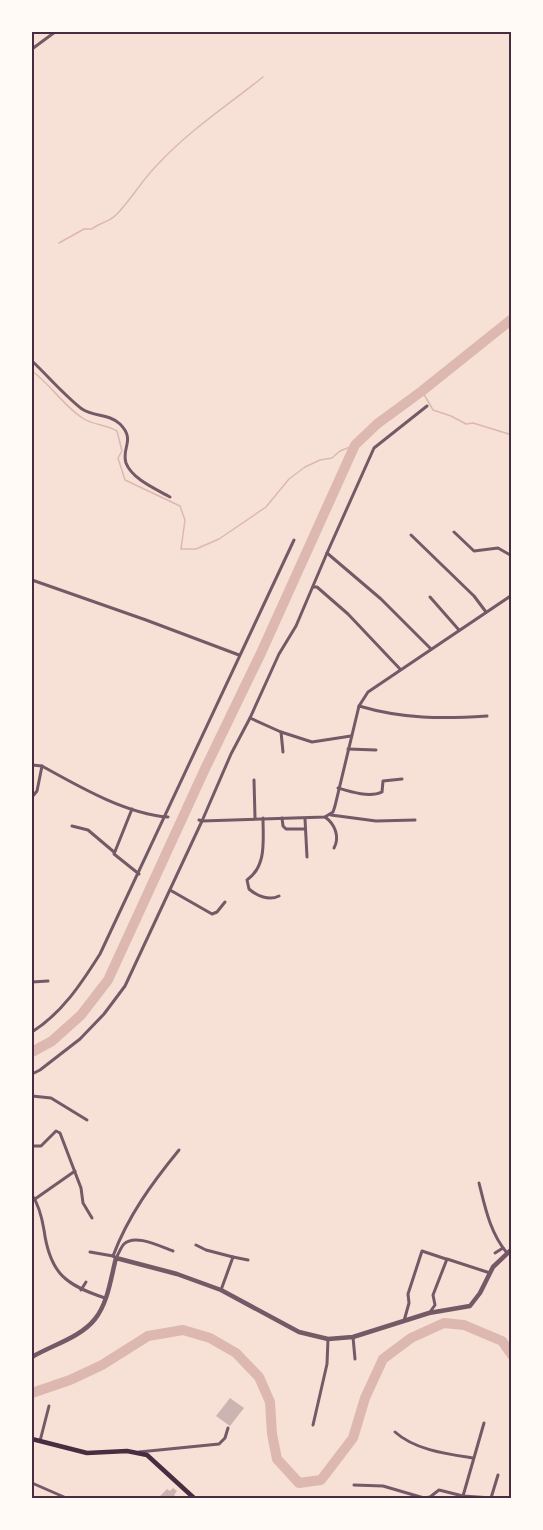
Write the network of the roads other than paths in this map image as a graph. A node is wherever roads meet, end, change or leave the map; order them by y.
1 (55, 32) edge
2 (32, 49) edge
3 (32, 361) edge
4 (427, 406) dead end
5 (170, 497) dead end
6 (454, 532) dead end
7 (411, 535) dead end
8 (294, 540) dead end
9 (327, 553) junction
10 (512, 556) edge
11 (32, 580) edge
12 (313, 587) junction
13 (512, 595) edge
14 (430, 597) dead end
15 (486, 612) junction
16 (459, 630) junction
17 (431, 649) junction
18 (239, 655) junction
19 (400, 669) junction
20 (359, 706) junction
21 (487, 716) dead end
22 (250, 718) junction
23 (281, 732) junction
24 (351, 736) junction
25 (348, 749) junction
26 (376, 750) dead end
27 (283, 752) dead end
28 (32, 765) edge
29 (42, 766) junction
30 (402, 779) dead end
31 (254, 780) dead end
32 (338, 788) junction
33 (32, 797) edge
34 (132, 808) junction
35 (327, 816) junction
36 (166, 817) junction
37 (255, 818) junction
38 (263, 818) junction
39 (282, 818) junction
40 (305, 819) junction
41 (415, 819) dead end
42 (201, 820) junction
43 (72, 826) dead end
44 (305, 829) junction
45 (334, 848) dead end
46 (114, 852) junction
47 (307, 856) dead end
48 (139, 874) junction
49 (170, 890) junction
50 (279, 896) dead end
51 (225, 902) dead end
52 (48, 981) dead end
53 (32, 982) edge
54 (32, 1032) edge
55 (32, 1074) edge
56 (32, 1096) edge
57 (87, 1120) dead end
58 (32, 1146) edge
59 (179, 1150) dead end
60 (75, 1171) junction
61 (512, 1178) edge
62 (479, 1183) dead end
63 (512, 1185) edge
64 (32, 1195) edge
65 (35, 1199) junction
66 (92, 1218) dead end
67 (196, 1245) dead end
68 (503, 1248) junction
69 (173, 1251) dead end
70 (509, 1251) edge
71 (90, 1252) dead end
72 (495, 1253) dead end
73 (115, 1257) junction
74 (232, 1257) junction
75 (447, 1259) junction
76 (248, 1260) dead end
77 (490, 1273) junction
78 (87, 1282) dead end
79 (81, 1290) junction
80 (220, 1290) junction
81 (105, 1298) junction
82 (429, 1313) junction
83 (404, 1321) junction
84 (353, 1336) junction
85 (328, 1339) junction
86 (32, 1357) edge
87 (355, 1359) dead end
88 (49, 1406) dead end
89 (484, 1423) dead end
90 (313, 1425) dead end
91 (228, 1428) dead end
92 (395, 1432) dead end
93 (32, 1440) edge
94 (40, 1442) junction
95 (138, 1452) junction
96 (473, 1458) junction
97 (498, 1475) dead end
98 (32, 1483) edge
99 (354, 1485) dead end
100 (450, 1493) junction
101 (64, 1497) dead end
102 (462, 1497) edge
103 (194, 1498) edge
104 (449, 1498) edge
105 (491, 1498) edge

1 - 2 street
3 - 5 street
4 - 9 street
6 - 10 street
7 - 15 street
8 - 18 street
9 - 12 street
9 - 17 street
11 - 18 street
12 - 19 street
12 - 22 street
13 - 15 street
14 - 16 street
15 - 16 street
16 - 17 street
17 - 19 street
18 - 36 street
19 - 20 street
20 - 21 street
20 - 24 street
22 - 23 street
22 - 42 street
23 - 24 street
23 - 27 street
24 - 25 street
25 - 26 street
25 - 32 street
28 - 29 street
29 - 33 street
29 - 34 street
30 - 32 street
31 - 37 street
32 - 35 street
34 - 36 street
34 - 46 street
35 - 40 street
35 - 41 street
35 - 45 street
36 - 48 street
37 - 38 street
37 - 42 street
38 - 39 street
38 - 50 street
39 - 40 street
39 - 44 street
40 - 44 street
42 - 49 street
43 - 46 street
44 - 47 street
46 - 48 street
48 - 54 street
49 - 51 street
49 - 55 street
52 - 53 street
56 - 57 street
58 - 60 street
59 - 73 street
60 - 65 street
60 - 66 street
61 - 63 street
62 - 68 street
64 - 65 street
65 - 79 street
67 - 74 street
68 - 70 street
68 - 72 street
69 - 73 street
70 - 77 street
71 - 73 street
73 - 80 street
73 - 81 street
74 - 76 street
74 - 80 street
75 - 77 street
75 - 82 street
75 - 83 street
77 - 82 street
78 - 79 street
79 - 81 street
80 - 85 street
81 - 86 street
82 - 83 street
83 - 84 street
84 - 85 street
84 - 87 street
85 - 90 street
88 - 94 street
89 - 96 street
91 - 95 street
92 - 96 street
93 - 94 main road
94 - 95 main road
95 - 103 main road
96 - 102 street
97 - 105 street
98 - 101 street
99 - 100 street
100 - 102 street
100 - 104 street
102 - 105 street

